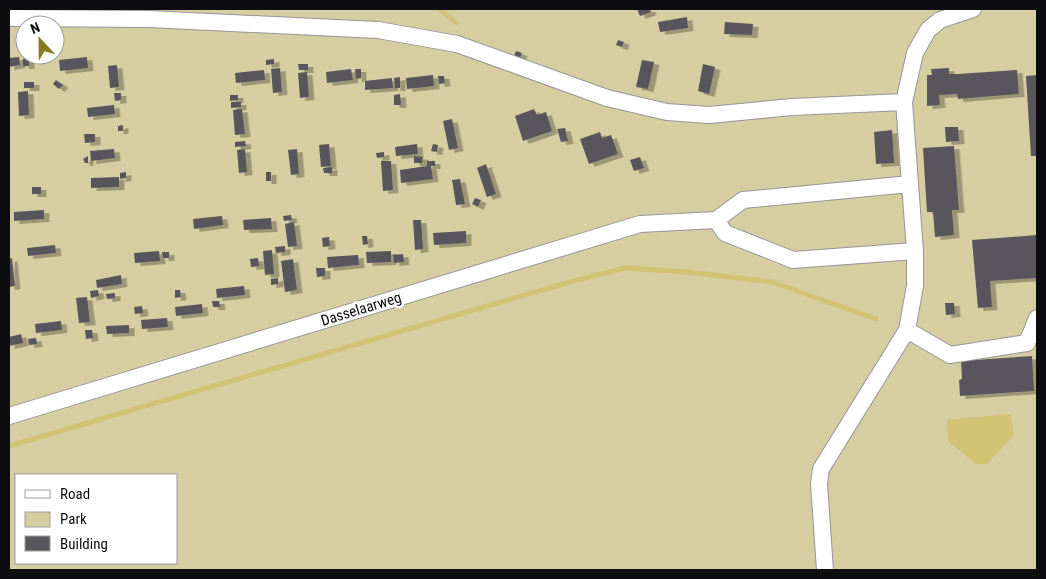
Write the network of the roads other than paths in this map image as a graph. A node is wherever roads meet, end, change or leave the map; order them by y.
1 (973, 9) edge
2 (9, 18) edge
3 (904, 102) junction
4 (910, 184) junction
5 (716, 220) junction
6 (915, 251) junction
7 (1037, 318) edge
8 (907, 330) junction
9 (9, 416) edge
10 (825, 570) edge

1 - 3 street
2 - 3 street
3 - 4 street
4 - 5 street
4 - 6 street
5 - 6 street
5 - 9 street, Dasselaarweg
6 - 8 street
7 - 8 street
8 - 10 street

